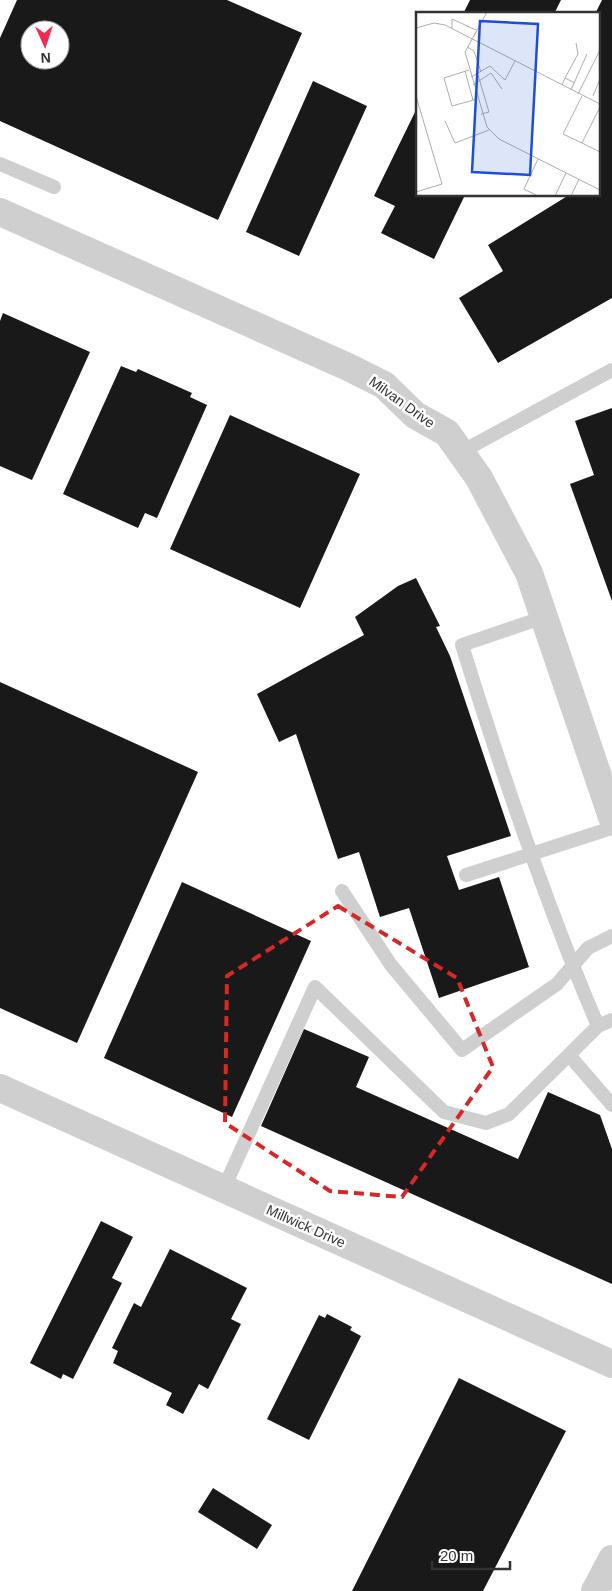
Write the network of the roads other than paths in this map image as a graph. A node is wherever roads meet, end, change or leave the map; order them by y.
1 (0, 164) edge
2 (54, 187) dead end
3 (0, 212) edge
4 (612, 370) edge
5 (461, 452) junction
6 (544, 618) junction
7 (605, 772) edge
8 (612, 817) edge
9 (612, 828) edge
10 (532, 854) junction
11 (466, 875) dead end
12 (342, 891) dead end
13 (612, 936) edge
14 (572, 965) junction
15 (612, 1020) edge
16 (598, 1026) junction
17 (569, 1055) junction
18 (0, 1088) edge
19 (612, 1105) edge
20 (224, 1188) junction
21 (612, 1364) edge
22 (612, 1559) edge
23 (595, 1591) edge

1 - 2 lane
3 - 5 street, Milvan Drive
4 - 5 lane
5 - 6 street, Milvan Drive
6 - 7 street, Milvan Drive
6 - 10 lane
7 - 8 street, Milvan Drive
9 - 10 lane
10 - 11 lane
10 - 14 lane
12 - 14 lane
13 - 14 lane
14 - 16 lane
15 - 16 lane
16 - 17 lane
17 - 19 lane
17 - 20 lane
18 - 20 street, Millwick Drive
20 - 21 street, Millwick Drive
22 - 23 street

